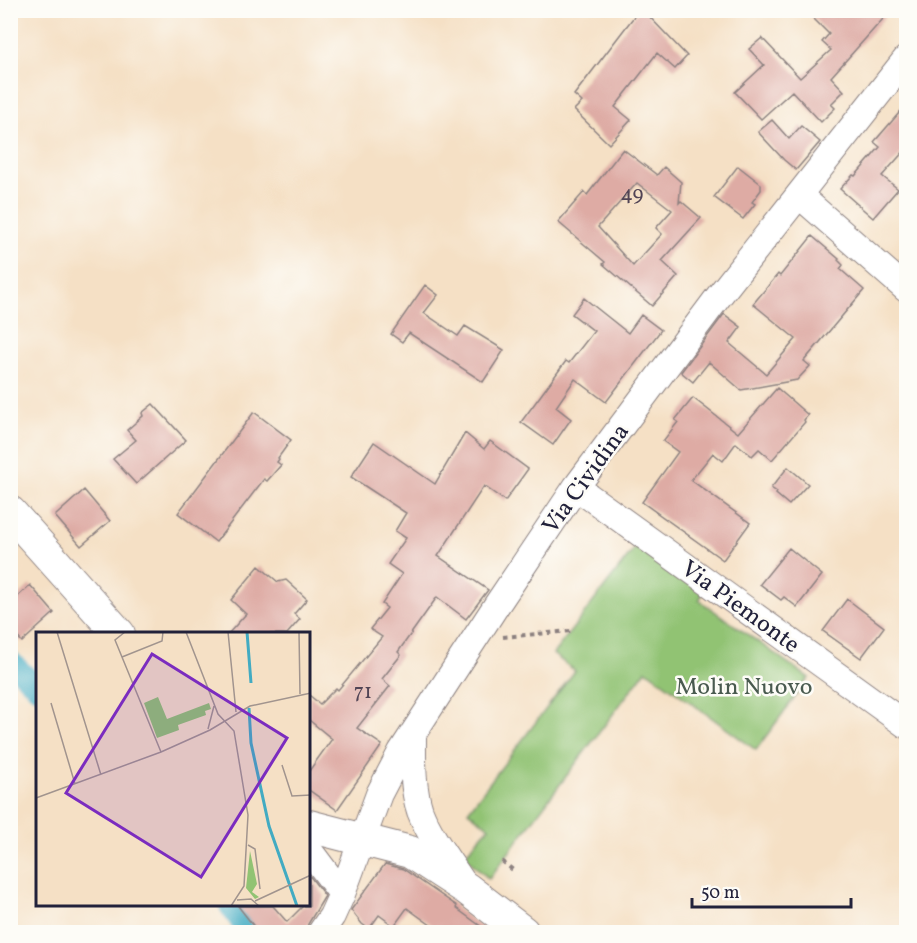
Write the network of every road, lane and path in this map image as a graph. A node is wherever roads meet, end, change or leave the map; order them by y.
1 (904, 67) edge
2 (799, 195) junction
3 (906, 288) edge
4 (576, 487) junction
5 (10, 512) edge
6 (571, 631) dead end
7 (117, 632) edge
8 (474, 640) junction
9 (906, 725) edge
10 (414, 733) junction
11 (310, 826) edge
12 (362, 838) junction
13 (310, 853) edge
14 (502, 861) dead end
15 (514, 871) dead end
16 (467, 889) junction
17 (335, 919) edge
18 (523, 933) edge

1 - 2 street, Via Cividina
2 - 3 street
2 - 4 street, Via Cividina
4 - 8 street, Via Cividina
4 - 9 street, Via Piemonte
5 - 7 main road
6 - 8 path
8 - 10 street, Via Cividina
10 - 12 street, Via Cividina
10 - 16 street
11 - 12 main road
12 - 16 main road
12 - 17 street, Via Cividina
13 - 17 street
14 - 15 path
16 - 18 main road

